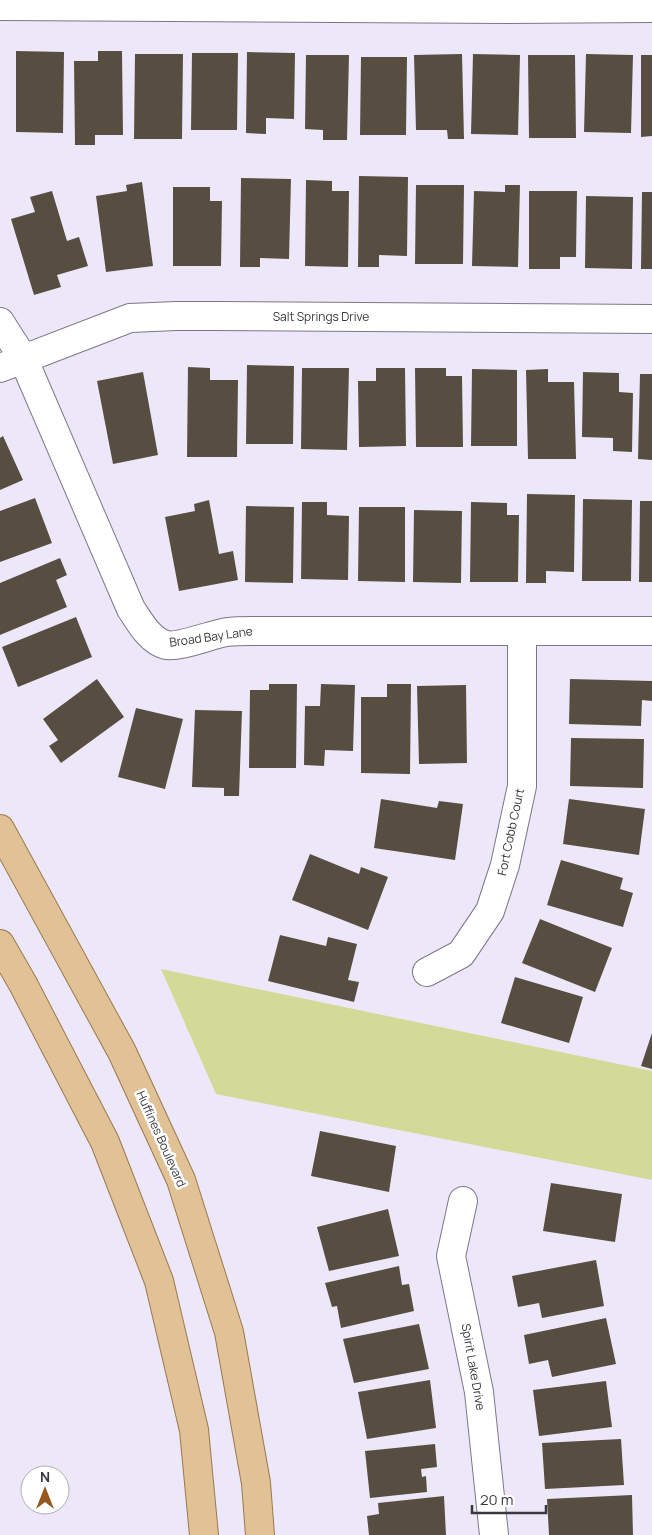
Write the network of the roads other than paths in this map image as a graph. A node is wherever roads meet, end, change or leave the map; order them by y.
1 (252, 3) edge
2 (0, 6) edge
3 (652, 8) edge
4 (652, 319) edge
5 (0, 322) edge
6 (11, 363) edge
7 (522, 631) junction
8 (652, 631) edge
9 (0, 828) edge
10 (0, 944) edge
11 (427, 972) dead end
12 (463, 1201) dead end
13 (204, 1535) edge
14 (260, 1535) edge
15 (494, 1535) edge

1 - 2 street
1 - 3 street
4 - 6 street, Salt Springs Drive
5 - 6 street, Broad Bay Lane
6 - 7 street, Broad Bay Lane
7 - 8 street, Broad Bay Lane
7 - 11 street, Fort Cobb Court
9 - 14 main road, Huffines Boulevard
10 - 13 main road
12 - 15 street, Spirit Lake Drive

